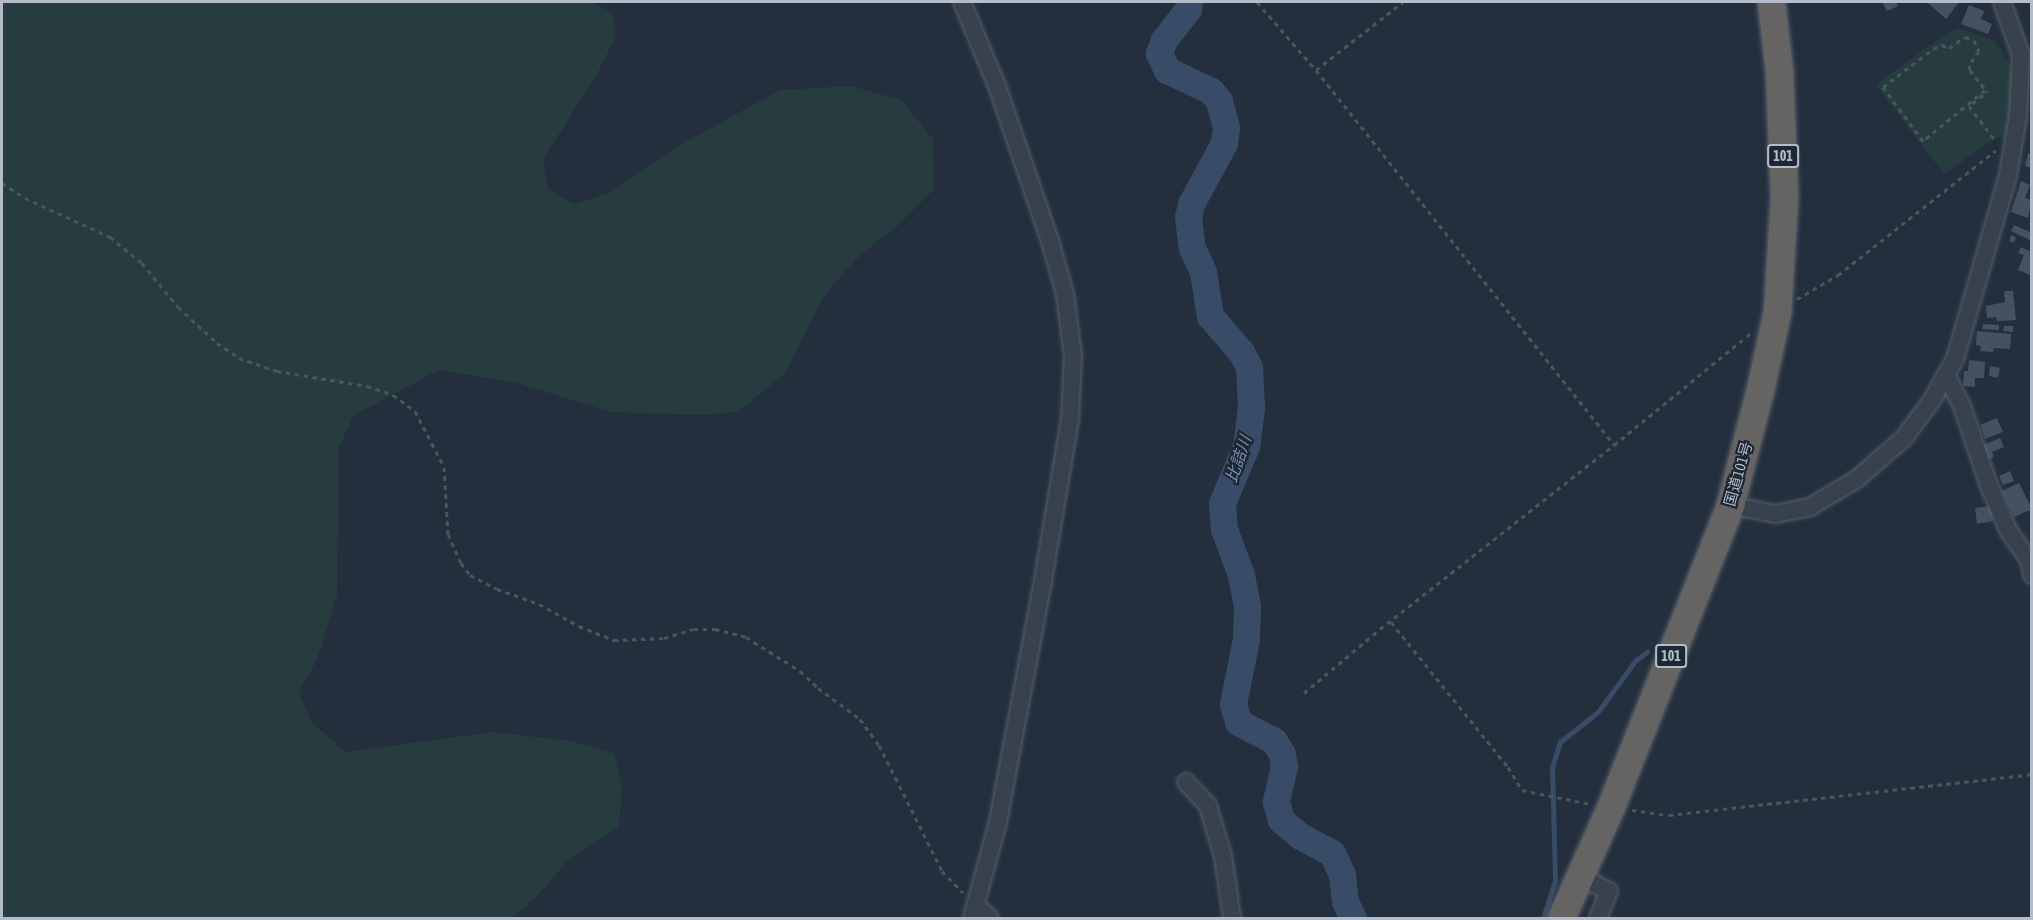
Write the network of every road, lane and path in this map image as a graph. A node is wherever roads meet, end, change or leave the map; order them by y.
1 (963, 2) edge
2 (1257, 2) edge
3 (1403, 2) edge
4 (1771, 2) edge
5 (2002, 2) edge
6 (2026, 51) edge
7 (1316, 70) junction
8 (1985, 92) junction
9 (2015, 136) junction
10 (1994, 139) dead end
11 (2, 183) edge
12 (1777, 312) junction
13 (1946, 375) junction
14 (1614, 445) junction
15 (1730, 505) junction
16 (2031, 575) edge
17 (1391, 622) junction
18 (1304, 693) dead end
19 (2031, 774) edge
20 (1186, 782) dead end
21 (1611, 807) junction
22 (1581, 877) junction
23 (973, 912) edge
24 (990, 918) edge
25 (1232, 918) edge
26 (1562, 918) edge
27 (1598, 918) edge

1 - 23 street
2 - 7 path
3 - 7 path
4 - 12 highway, 国道101号 / 101
5 - 6 street
6 - 9 street
7 - 14 path
8 - 8 path
8 - 10 path
9 - 12 path
9 - 13 street
11 - 23 path
12 - 14 path
12 - 15 highway, 国道101号 / 101
13 - 15 street
13 - 16 street
14 - 17 path
15 - 21 highway, 国道101号 / 101
17 - 18 path
17 - 21 path
19 - 21 path
20 - 25 street
21 - 22 highway, 国道101号 / 101
22 - 26 highway, 国道101号 / 101
22 - 27 street
23 - 24 street

